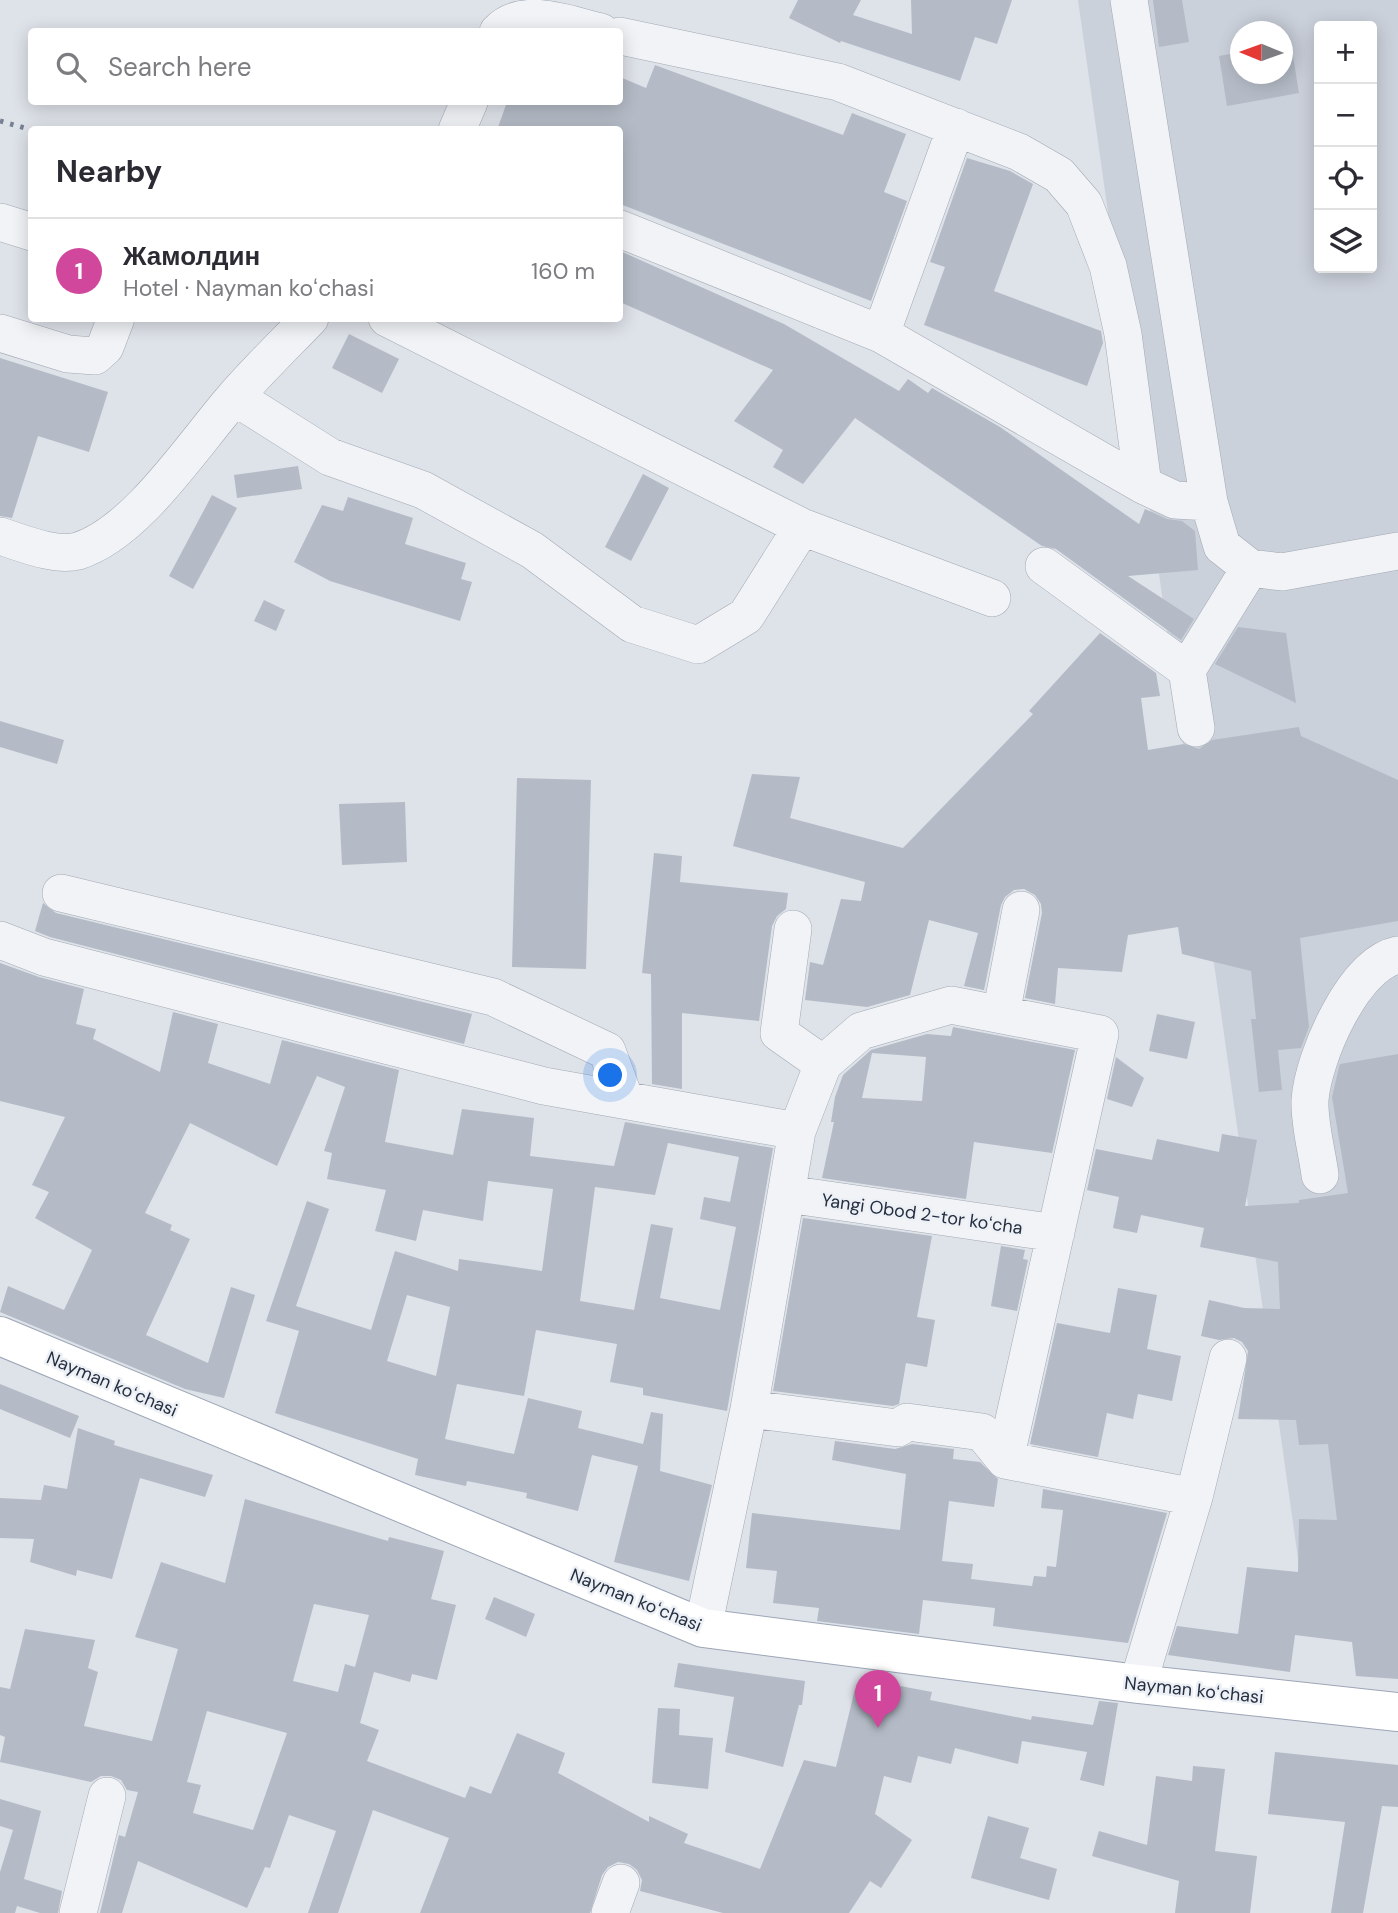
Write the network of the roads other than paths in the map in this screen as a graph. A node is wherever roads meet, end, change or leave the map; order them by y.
1 (1129, 0) edge
2 (503, 28) edge
3 (579, 28) edge
4 (623, 37) edge
5 (468, 105) edge
6 (459, 126) edge
7 (956, 127) junction
8 (0, 222) edge
9 (623, 230) edge
10 (28, 231) edge
11 (115, 322) edge
12 (306, 322) edge
13 (395, 322) edge
14 (0, 333) edge
15 (881, 334) junction
16 (235, 397) junction
17 (1143, 485) junction
18 (1209, 502) junction
19 (802, 527) junction
20 (0, 536) edge
21 (1398, 551) edge
22 (1044, 566) dead end
23 (1250, 568) junction
24 (992, 598) dead end
25 (1187, 670) junction
26 (1196, 728) dead end
27 (61, 894) dead end
28 (1021, 910) dead end
29 (793, 929) dead end
30 (0, 940) edge
31 (1398, 955) edge
32 (1001, 1014) junction
33 (823, 1064) junction
34 (625, 1100) junction
35 (797, 1131) junction
36 (1320, 1175) dead end
37 (787, 1195) junction
38 (1056, 1233) junction
39 (0, 1336) edge
40 (1228, 1357) dead end
41 (749, 1409) junction
42 (1005, 1460) junction
43 (1194, 1497) junction
44 (703, 1628) junction
45 (1138, 1684) junction
46 (1398, 1713) edge
47 (107, 1796) dead end
48 (78, 1913) edge

1 - 18 street
2 - 3 street
4 - 7 street
5 - 6 street
7 - 15 street
7 - 17 street
8 - 10 street
9 - 15 street
11 - 14 street
12 - 16 street
13 - 19 street
15 - 17 street
16 - 19 street
16 - 20 street
17 - 18 street
18 - 23 street
19 - 24 street
21 - 23 street
22 - 25 street
23 - 25 street
25 - 26 street
27 - 34 street
28 - 32 street
29 - 33 street
30 - 34 street
31 - 36 street
32 - 33 street
32 - 38 street
33 - 35 street
34 - 35 street
35 - 37 street
37 - 38 street, Yangi Obod 2-tor koʻcha
37 - 41 street
38 - 42 street
39 - 44 main road, Nayman koʻchasi
40 - 43 street
41 - 42 street
41 - 44 street
42 - 43 street
43 - 45 street
44 - 45 main road, Nayman koʻchasi
45 - 46 main road, Nayman koʻchasi
47 - 48 street

